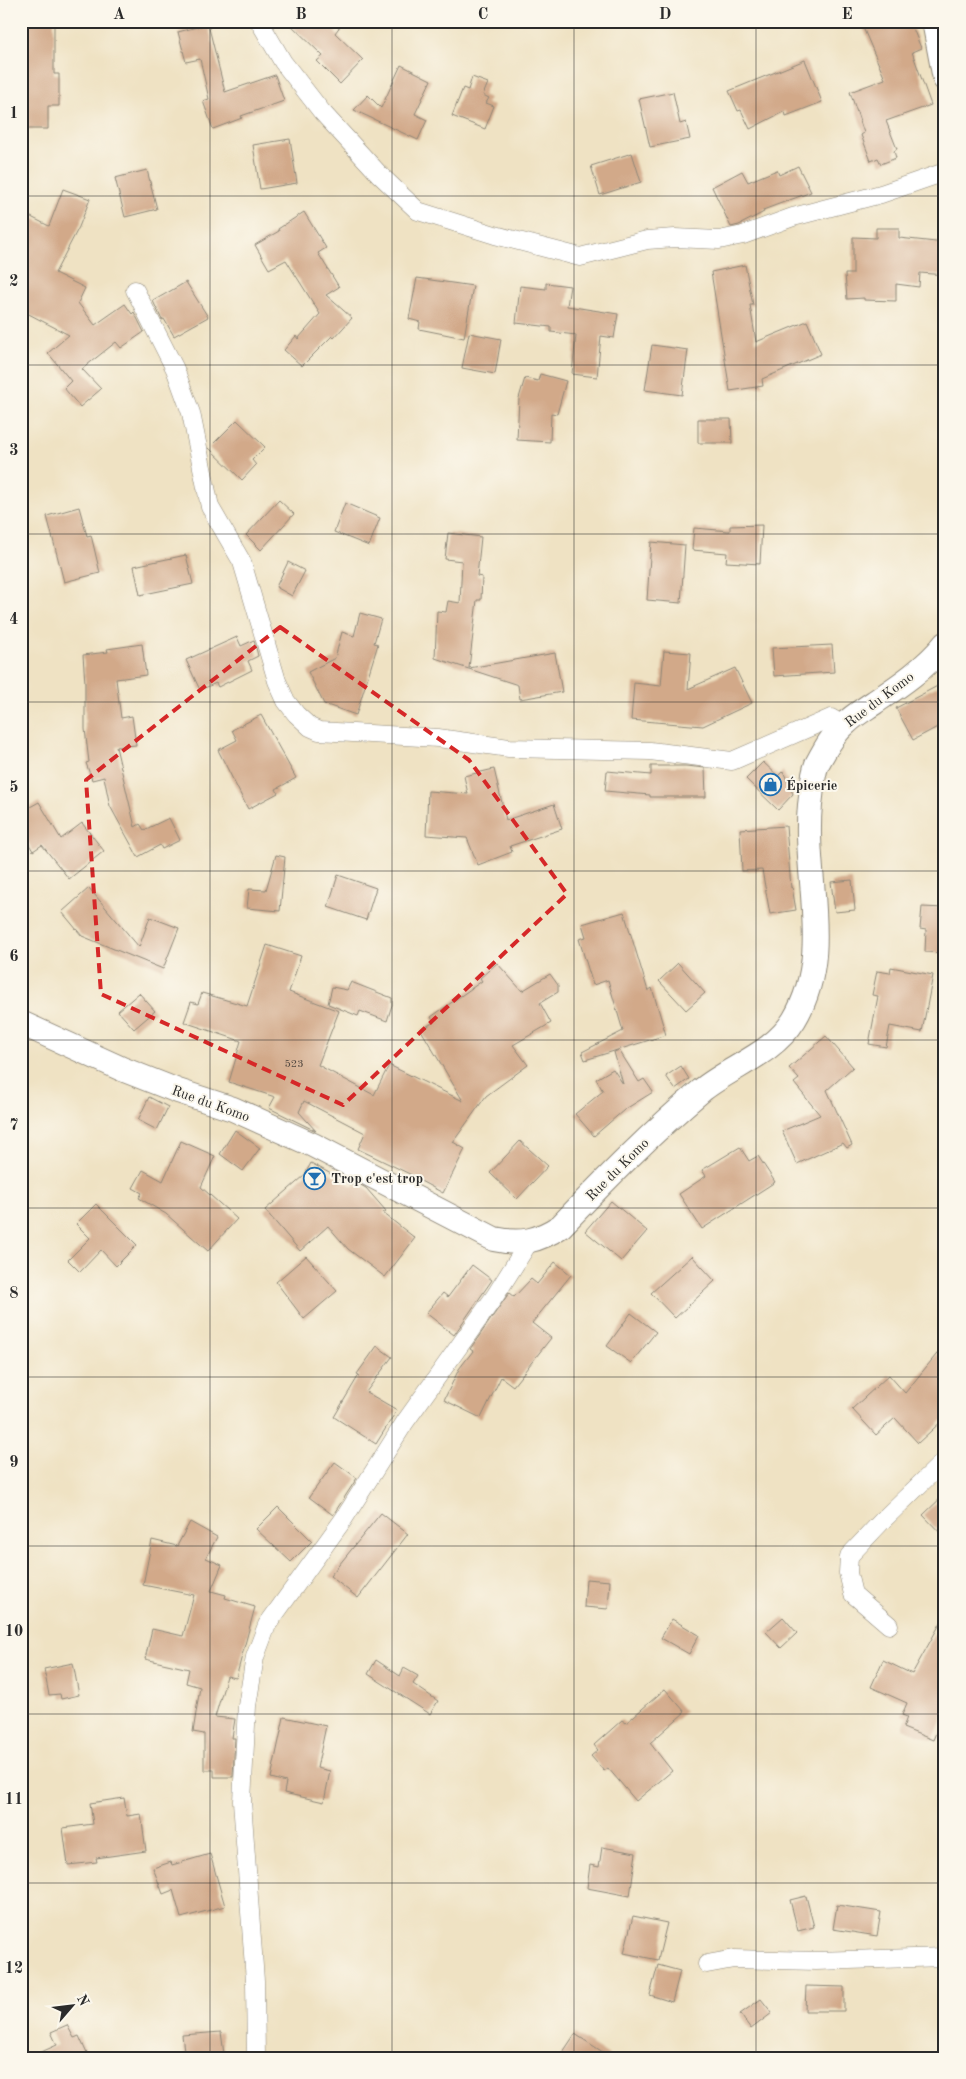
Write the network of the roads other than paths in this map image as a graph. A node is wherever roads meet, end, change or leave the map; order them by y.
1 (259, 21) edge
2 (934, 21) edge
3 (945, 79) edge
4 (945, 172) edge
5 (135, 290) dead end
6 (945, 644) edge
7 (843, 725) junction
8 (21, 1023) edge
9 (529, 1242) junction
10 (945, 1460) edge
11 (889, 1625) dead end
12 (945, 1957) edge
13 (707, 1964) dead end
14 (256, 2058) edge

1 - 4 street
2 - 3 street
5 - 7 street
6 - 7 street, Rue du Komo
7 - 9 street, Rue du Komo
8 - 9 street, Rue du Komo
9 - 14 street
10 - 11 street
12 - 13 street

